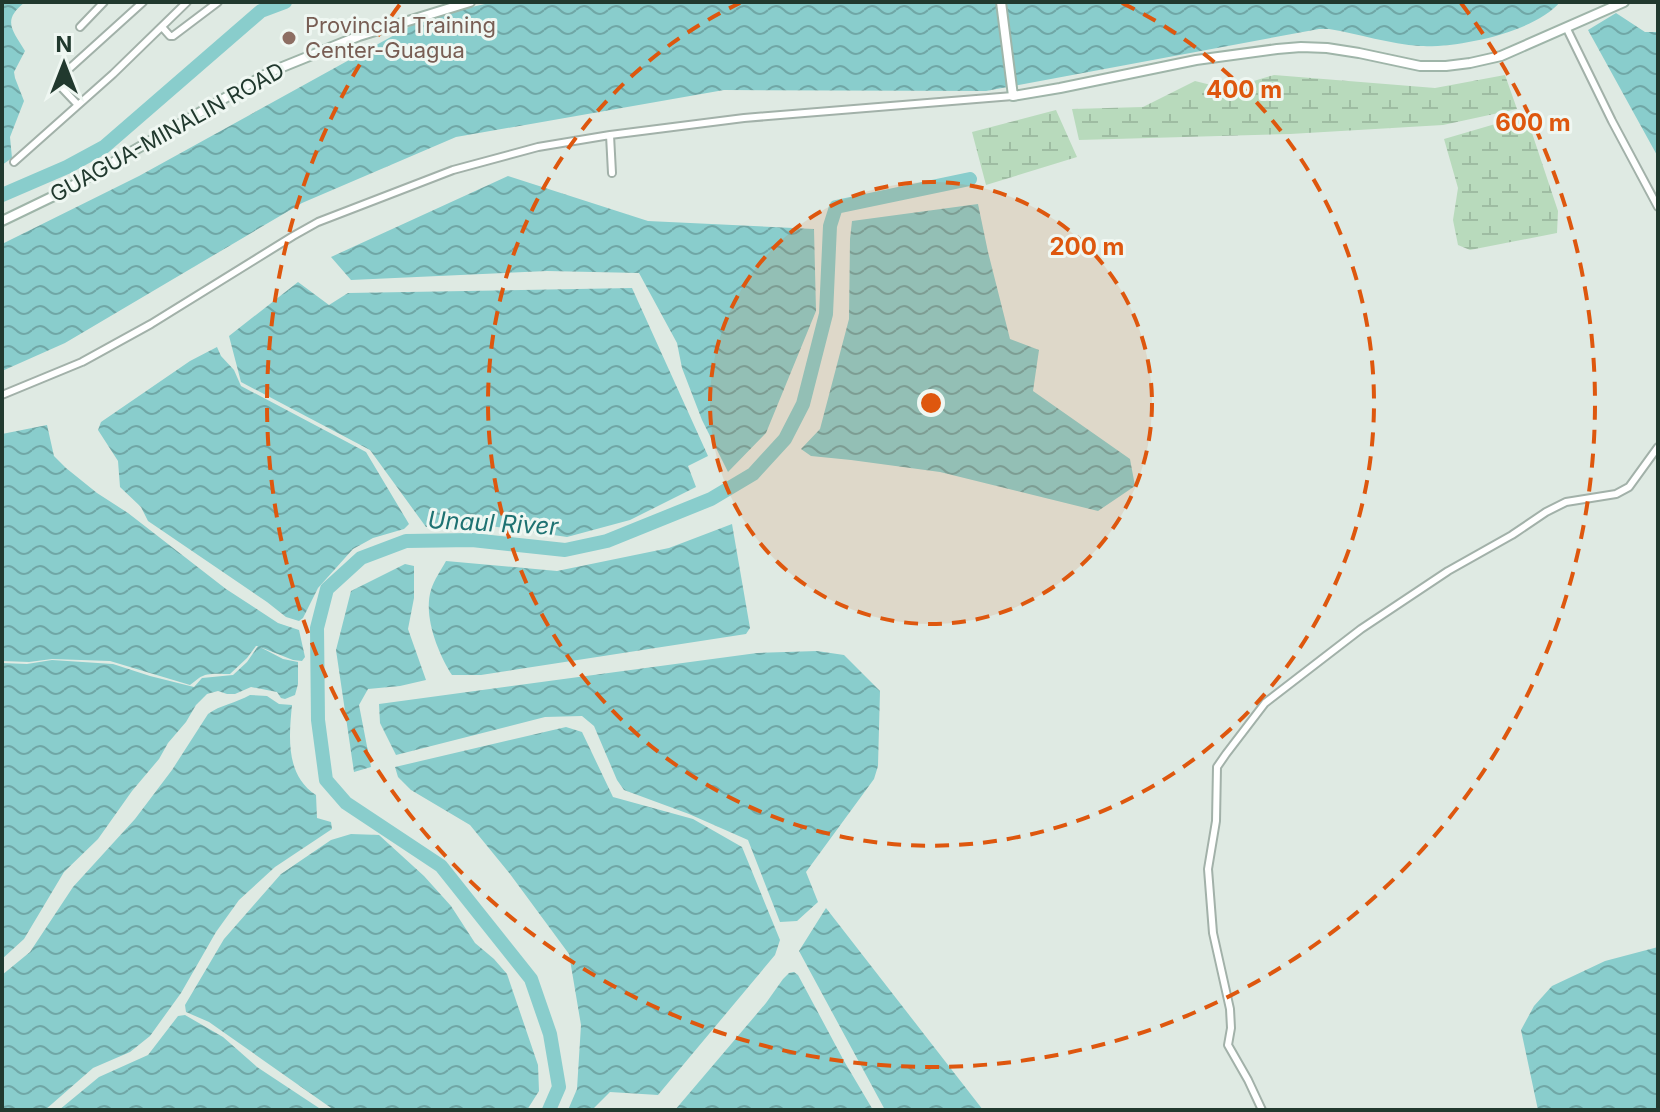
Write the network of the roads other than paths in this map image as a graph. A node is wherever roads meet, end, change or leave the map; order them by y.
1 (104, 2) edge
2 (143, 2) edge
3 (187, 2) edge
4 (218, 2) edge
5 (470, 2) edge
6 (1001, 2) edge
7 (1624, 2) edge
8 (80, 27) dead end
9 (162, 27) junction
10 (1566, 27) junction
11 (1012, 92) junction
12 (78, 105) junction
13 (610, 135) junction
14 (14, 162) dead end
15 (612, 173) dead end
16 (1658, 207) edge
17 (2, 221) edge
18 (2, 395) edge
19 (1658, 447) edge
20 (1262, 1110) edge

1 - 8 street
2 - 12 street
3 - 9 street
4 - 9 street
5 - 17 main road, GUAGUA-MINALIN ROAD
6 - 11 main road
7 - 10 main road
9 - 12 street
10 - 11 main road
10 - 16 street
11 - 13 street
12 - 14 street
13 - 15 street
13 - 18 street
19 - 20 street

